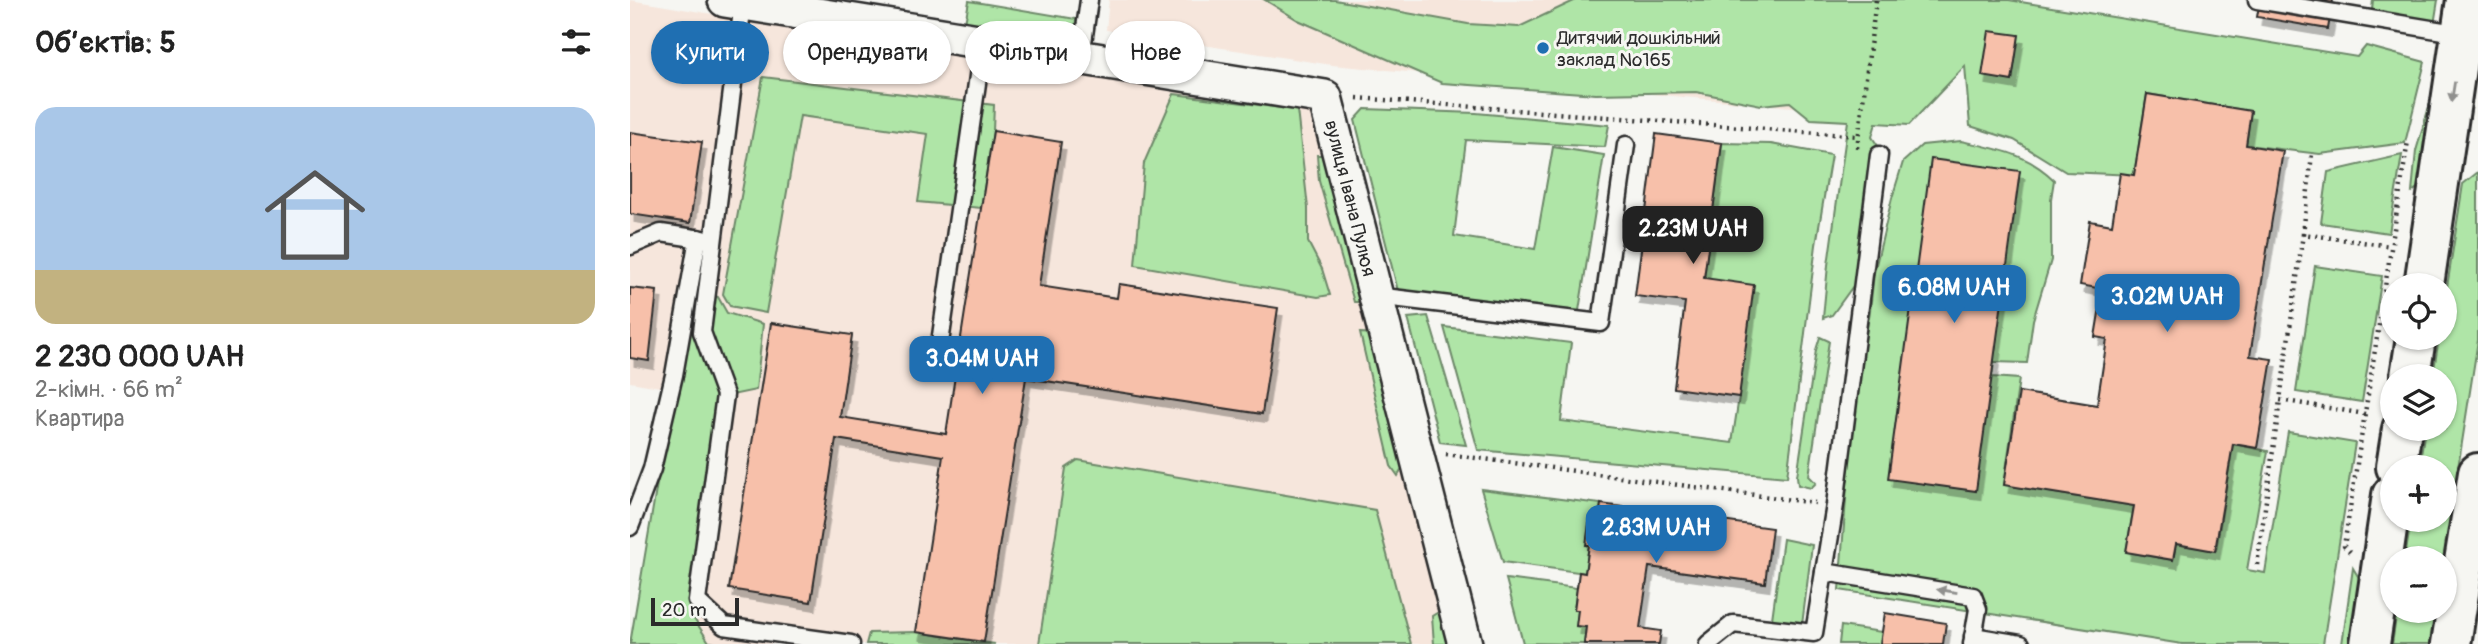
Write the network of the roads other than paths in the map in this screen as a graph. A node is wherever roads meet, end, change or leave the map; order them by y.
1 (1089, 0) edge
2 (2257, 0) edge
3 (734, 2) edge
4 (2464, 17) edge
5 (1086, 21) edge
6 (965, 38) edge
7 (1091, 59) edge
8 (977, 84) edge
9 (1626, 145) dead end
10 (1879, 155) dead end
11 (706, 240) junction
12 (630, 246) edge
13 (2426, 273) edge
14 (1376, 296) junction
15 (939, 350) dead end
16 (2477, 489) edge
17 (630, 527) edge
18 (2387, 532) edge
19 (1824, 572) junction
20 (1814, 639) edge
21 (1973, 640) edge
22 (851, 644) edge
23 (1465, 644) edge
24 (1708, 644) edge
25 (2021, 644) edge
26 (2370, 644) edge
27 (2451, 644) edge

1 - 5 lane
2 - 4 lane
3 - 6 street, вулиця Івана Пулюя
3 - 11 lane
4 -> 13 street
7 - 14 street, вулиця Івана Пулюя
8 - 15 lane
9 - 14 lane
10 - 19 lane
11 - 12 lane
11 - 17 lane
11 - 22 lane
14 - 23 street, вулиця Івана Пулюя
16 - 27 street
18 - 26 street
19 - 20 lane
21 -> 19 lane
20 - 24 lane
21 - 25 lane

